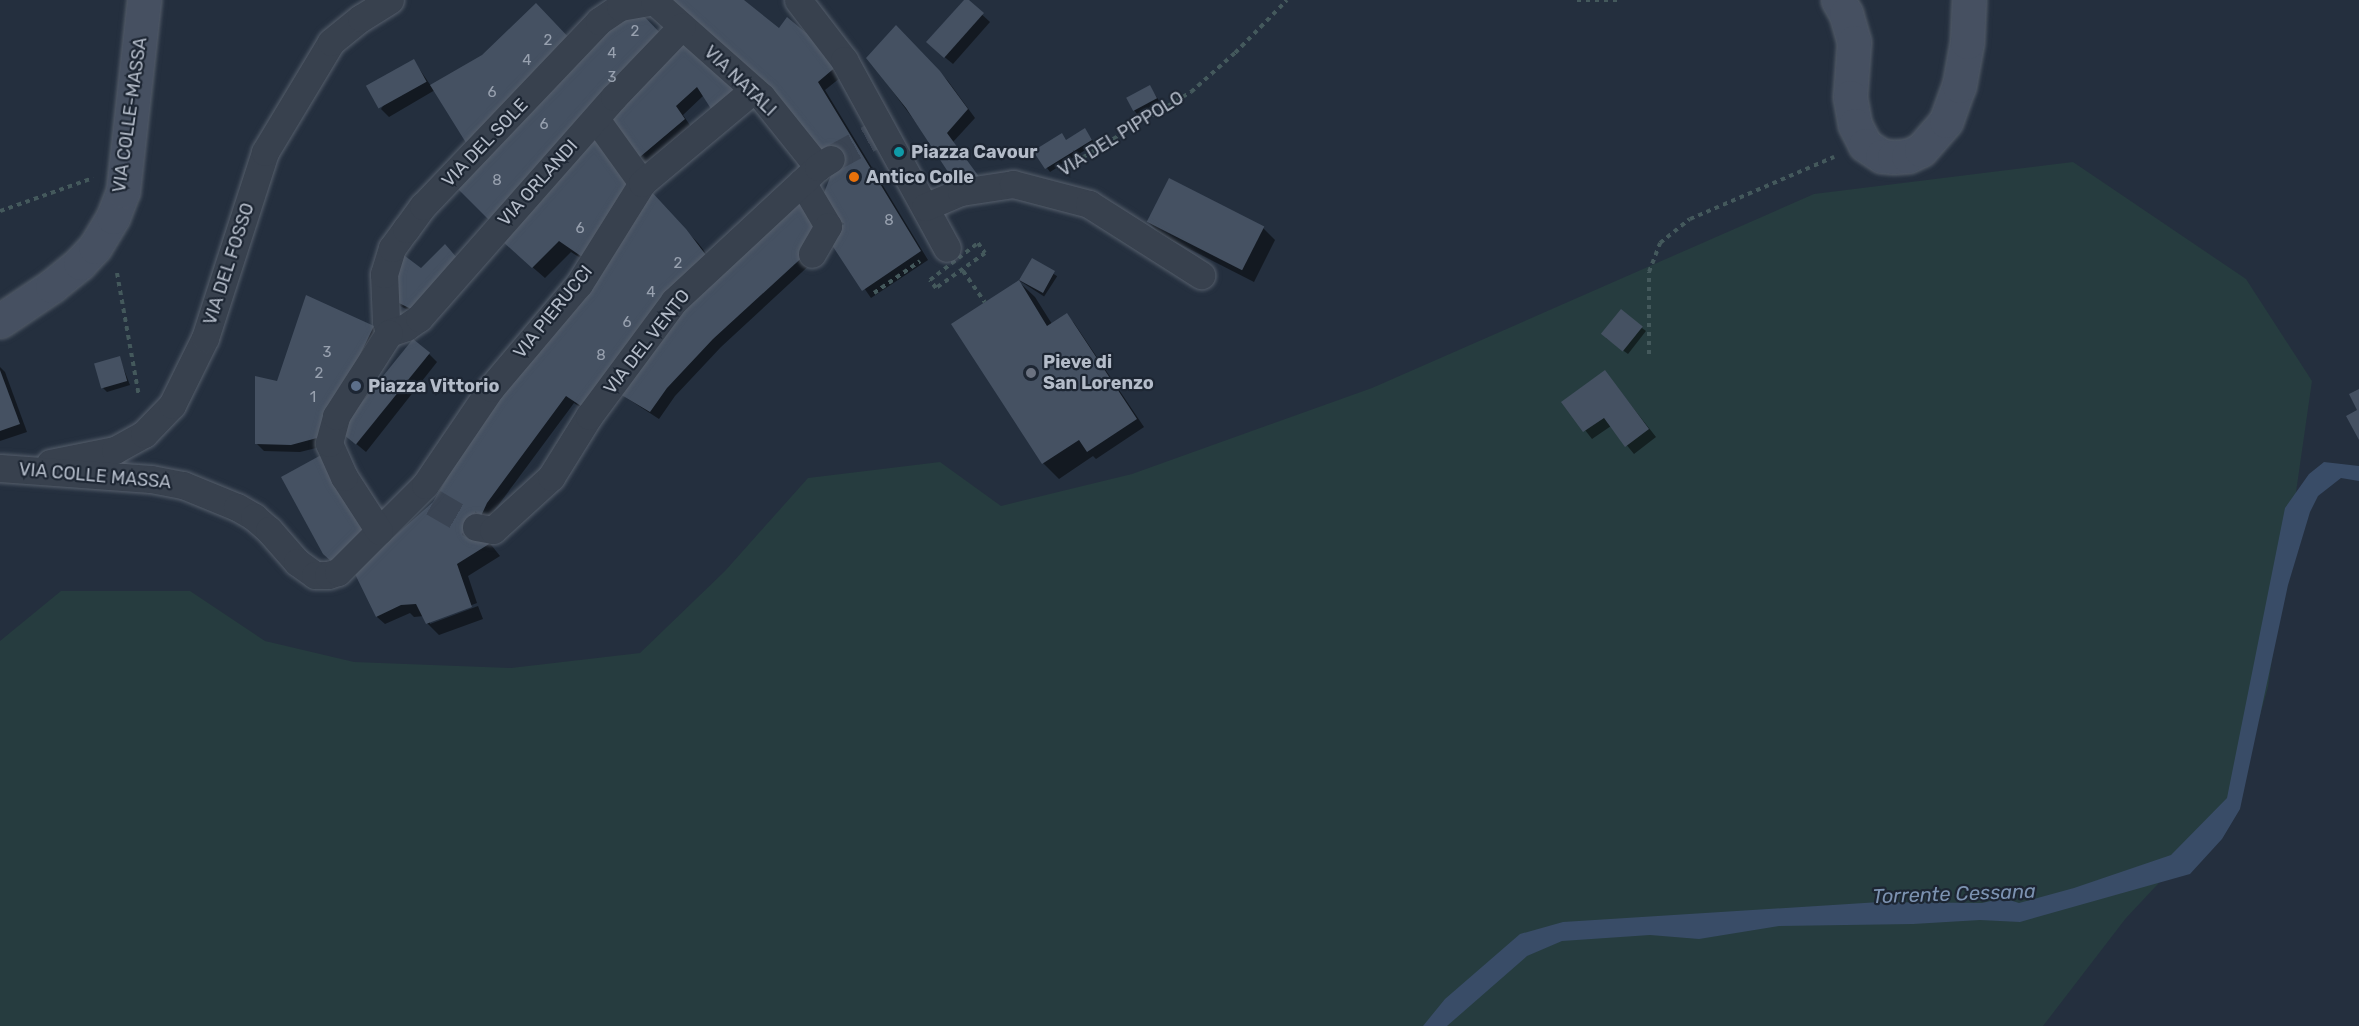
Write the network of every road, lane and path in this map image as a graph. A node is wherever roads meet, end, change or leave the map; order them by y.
1 (144, 0) edge
2 (390, 0) edge
3 (798, 0) edge
4 (1287, 0) edge
5 (1577, 0) edge
6 (1618, 0) edge
7 (1838, 0) edge
8 (1969, 0) edge
9 (654, 1) edge
10 (682, 26) junction
11 (753, 90) junction
12 (596, 119) junction
13 (1865, 145) junction
14 (128, 148) junction
15 (817, 169) junction
16 (642, 183) junction
17 (1032, 189) junction
18 (925, 207) junction
19 (0, 211) edge
20 (110, 222) junction
21 (812, 254) dead end
22 (951, 254) junction
23 (1201, 275) dead end
24 (874, 293) dead end
25 (985, 302) dead end
26 (0, 321) edge
27 (389, 333) junction
28 (1649, 354) dead end
29 (144, 434) junction
30 (12, 468) edge
31 (476, 527) tunnel mouth
32 (379, 531) junction
33 (338, 572) joint

1 - 14 street, VIA COLLE-MASSA
2 - 29 street, VIA DEL FOSSO
3 - 18 street
4 - 17 path, VIA DEL PIPPOLO
5 - 6 path
7 - 13 street
8 - 13 street
9 - 10 street, VIA NATALI
9 - 27 street, VIA DEL SOLE
10 - 11 street, VIA NATALI
10 - 12 street, VIA ORLANDI
11 - 15 street, VIA NATALI
11 - 16 street, VIA PIERUCCI
12 - 16 street
12 - 27 street, VIA ORLANDI
13 - 28 path
14 - 19 path
14 - 20 street, VIA COLLE-MASSA
15 - 21 street, VIA NATALI
15 - 31 street, VIA DEL VENTO
16 - 32 street, VIA PIERUCCI
17 - 18 street
17 - 23 street
18 - 22 street
20 - 26 street, VIA COLLE-MASSA
20 - 29 path
22 - 24 path
22 - 25 path
27 - 32 street
29 - 30 street, VIA DEL FOSSO
30 - 33 street, VIA COLLE MASSA
32 - 33 street, VIA PIERUCCI

